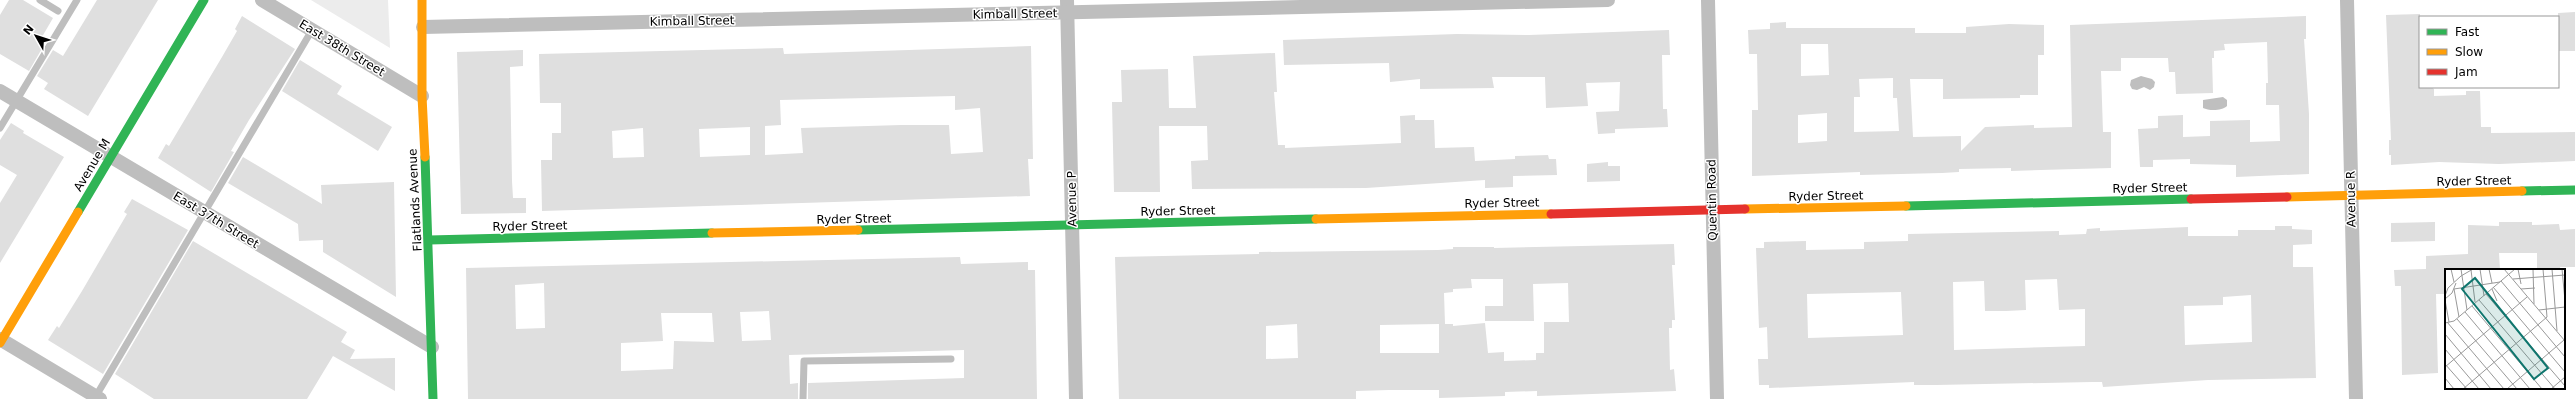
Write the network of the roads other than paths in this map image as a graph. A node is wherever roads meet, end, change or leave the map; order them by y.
1 (40, 0) edge
2 (77, 0) edge
3 (204, 0) edge
4 (262, 0) edge
5 (422, 0) edge
6 (1608, 0) edge
7 (1708, 0) edge
8 (2347, 0) edge
9 (1067, 6) edge
10 (58, 11) dead end
11 (423, 27) junction
12 (312, 30) junction
13 (0, 91) edge
14 (422, 96) junction
15 (16, 101) junction
16 (0, 128) edge
17 (110, 157) junction
18 (2575, 190) edge
19 (2351, 196) junction
20 (1712, 210) junction
21 (205, 213) junction
22 (1072, 226) junction
23 (429, 240) junction
24 (0, 341) edge
25 (432, 347) junction
26 (951, 359) dead end
27 (98, 398) edge
28 (433, 399) edge
29 (803, 399) edge
30 (1076, 399) edge
31 (1717, 399) edge
32 (2356, 399) edge

1 - 10 lane
2 - 15 lane
3 - 17 street, Avenue M
4 - 12 street, East 38th Street
5 - 11 street, Flatlands Avenue
6 - 9 street, Kimball Street
7 - 20 street, Quentin Road
8 - 19 street, Avenue R
9 - 11 street, Kimball Street
9 - 22 street, Avenue P
11 - 14 street, Flatlands Avenue
12 - 14 street, East 38th Street
12 - 21 lane
13 - 15 street, East 37th Street
14 - 23 street, Flatlands Avenue
15 - 16 lane
15 - 17 street, East 37th Street
17 - 21 street, East 37th Street
17 - 24 street, Avenue M
18 - 19 street, Ryder Street
19 - 20 street, Ryder Street
19 - 32 street, Avenue R
20 - 22 street, Ryder Street
20 - 31 street, Quentin Road
21 - 25 street, East 37th Street
21 - 27 lane
22 - 23 street, Ryder Street
22 - 30 street, Avenue P
23 - 25 street, Flatlands Avenue
24 - 27 street
25 - 28 street, Flatlands Avenue
26 - 29 lane

